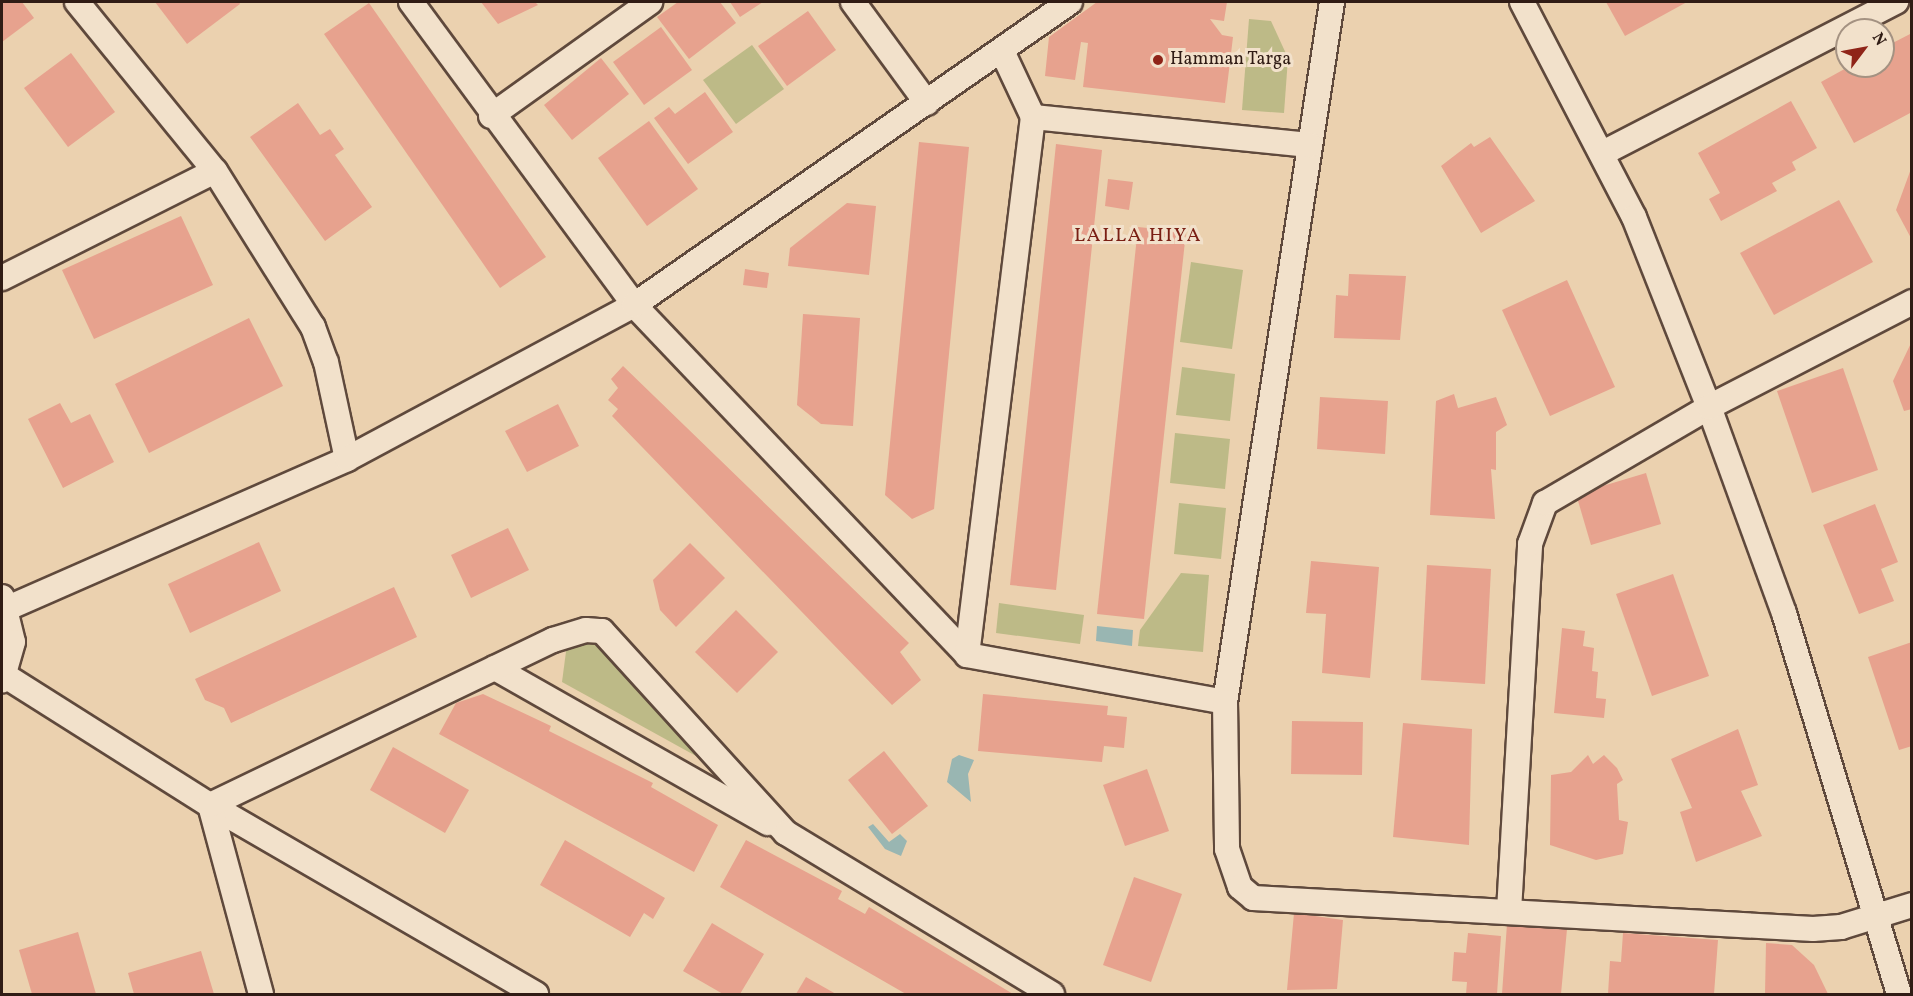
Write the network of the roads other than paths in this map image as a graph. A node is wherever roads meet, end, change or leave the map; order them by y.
1 (77, 2) edge
2 (411, 2) edge
3 (650, 2) edge
4 (853, 2) edge
5 (1070, 2) edge
6 (1332, 2) edge
7 (1522, 2) edge
8 (1896, 2) edge
9 (1002, 51) junction
10 (927, 103) junction
11 (491, 116) junction
12 (1033, 117) junction
13 (1310, 145) junction
14 (1603, 153) junction
15 (215, 171) junction
16 (2, 279) edge
17 (1911, 302) edge
18 (634, 305) junction
19 (1709, 407) junction
20 (347, 459) junction
21 (5, 603) edge
22 (967, 655) junction
23 (495, 668) junction
24 (3, 677) edge
25 (1225, 702) junction
26 (210, 805) junction
27 (786, 833) junction
28 (1911, 905) edge
29 (1509, 911) junction
30 (1872, 918) junction
31 (261, 994) edge
32 (536, 994) edge
33 (1052, 994) edge
34 (1899, 994) edge

1 - 15 street
2 - 11 street
3 - 11 street
4 - 10 street
5 - 9 street
6 - 13 street
7 - 14 street
8 - 14 street
9 - 10 street
9 - 12 street
10 - 18 street
11 - 18 street
12 - 13 street
12 - 22 street
13 - 25 street
14 - 19 street
15 - 16 street
15 - 20 street
17 - 19 street
18 - 20 street
18 - 22 street
19 - 29 street
19 - 30 street
20 - 21 street
21 - 24 street
22 - 25 street
23 - 26 street
23 - 27 street
23 - 27 street
24 - 26 street
25 - 29 street
26 - 31 street
26 - 32 street
27 - 33 street
28 - 30 street
29 - 30 street
30 - 34 street

